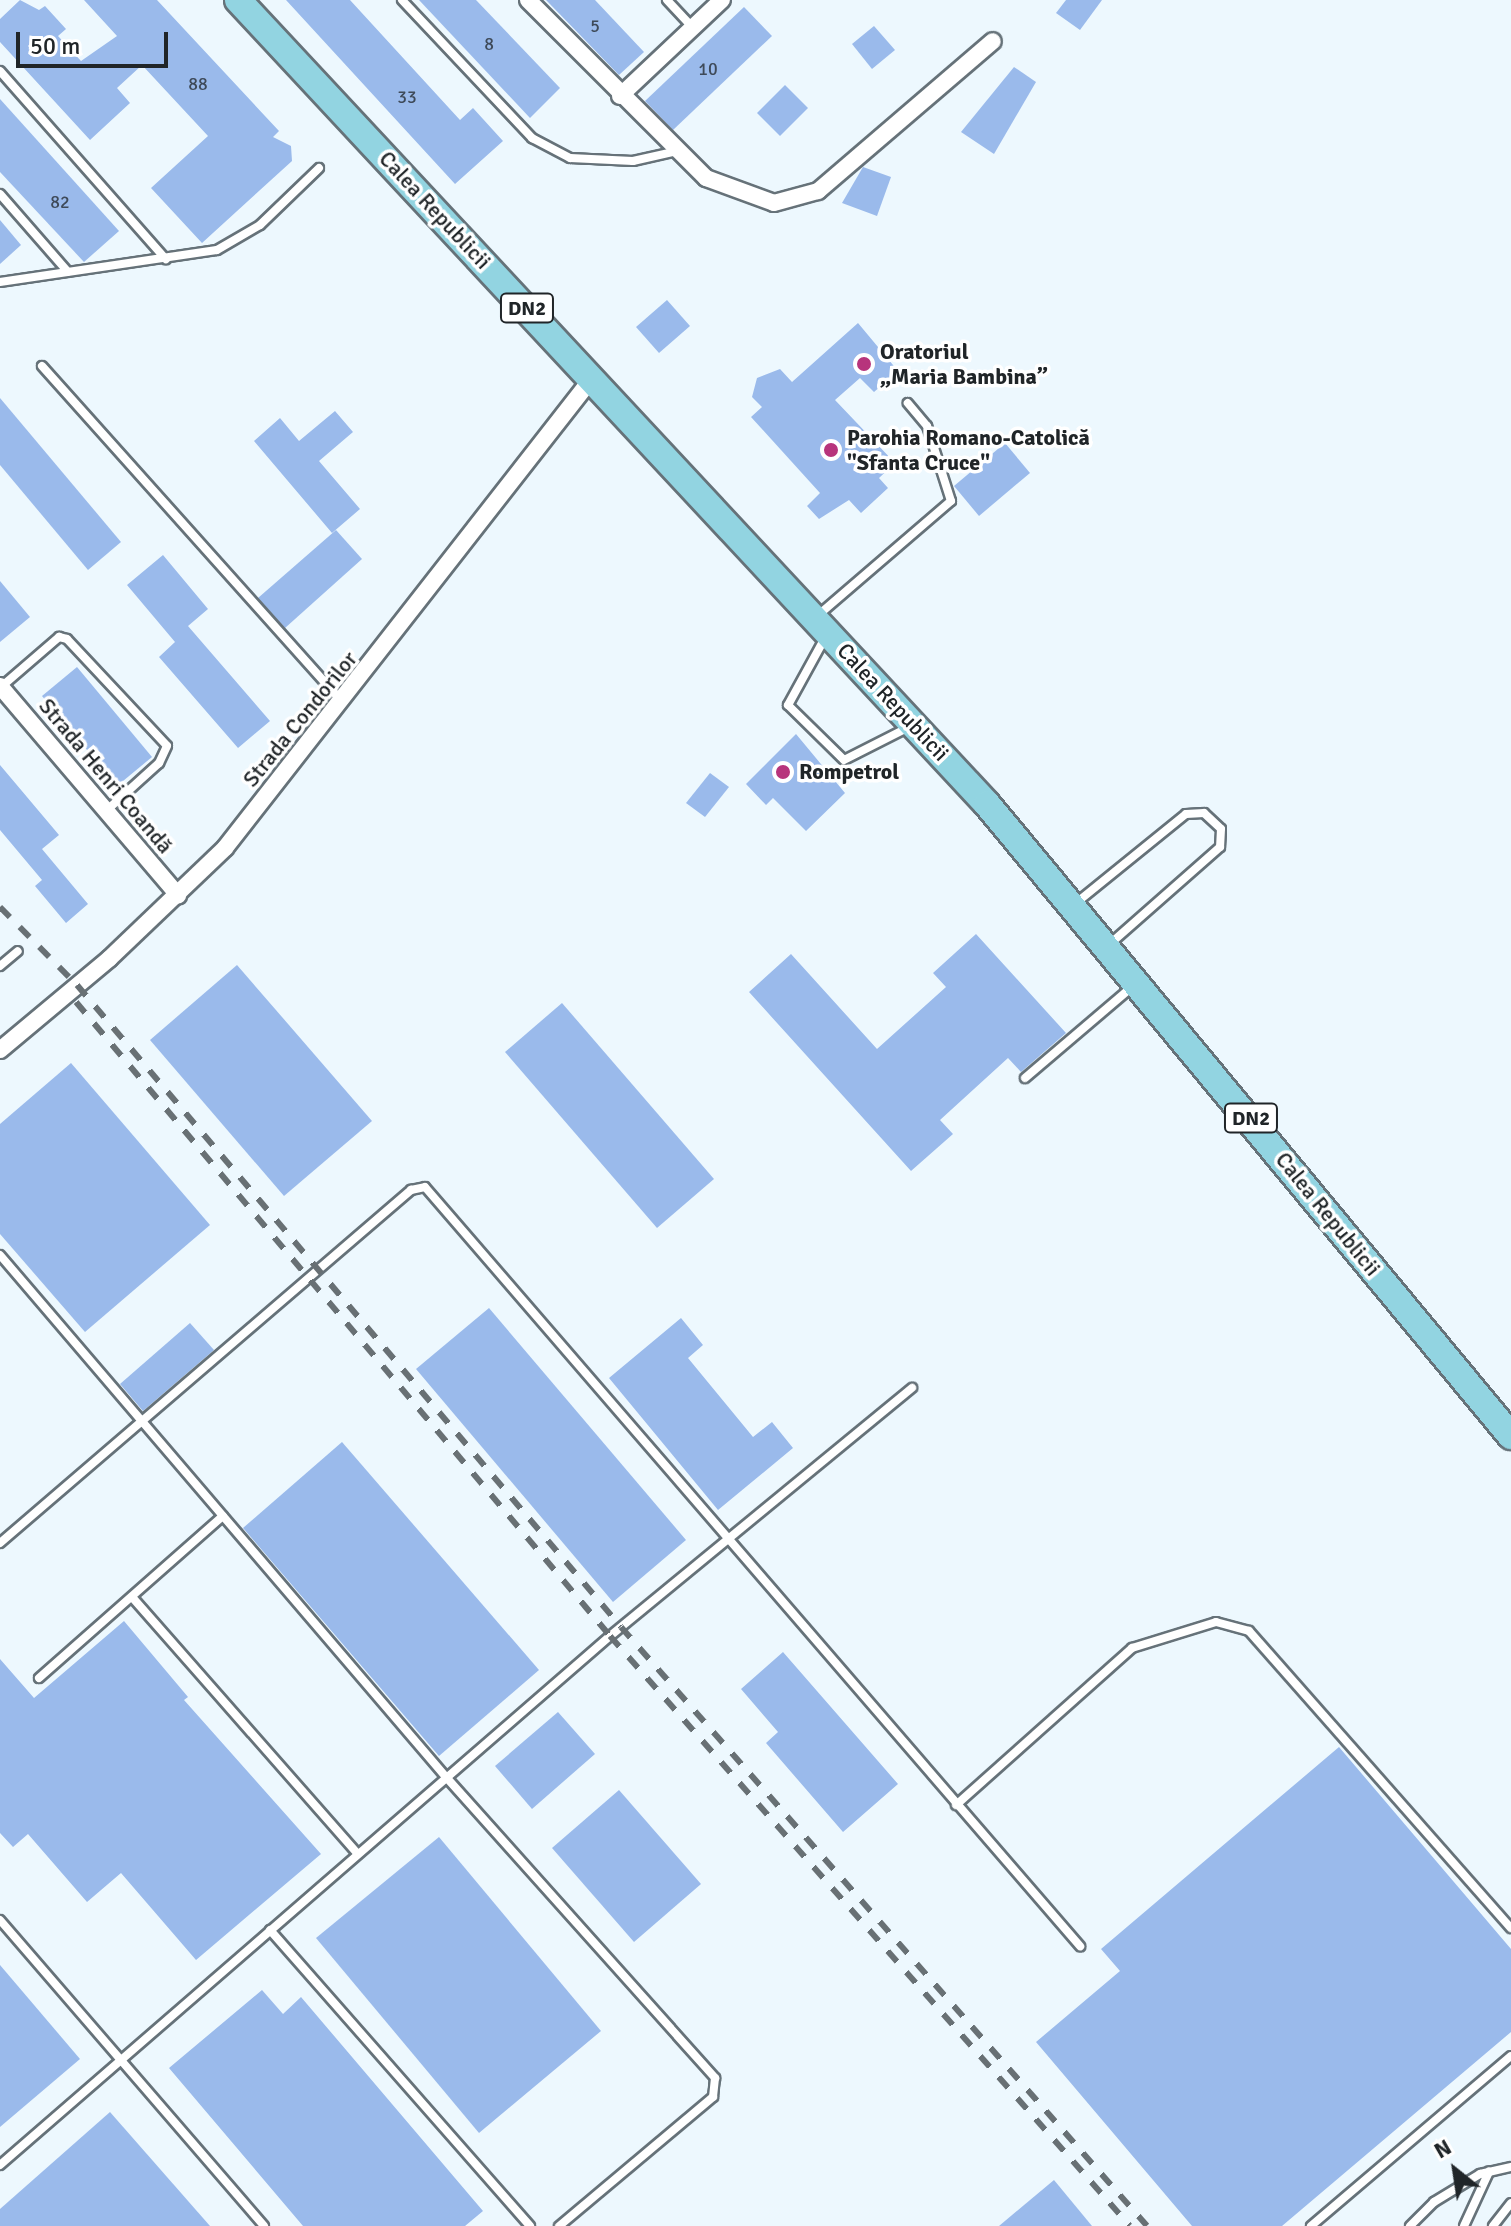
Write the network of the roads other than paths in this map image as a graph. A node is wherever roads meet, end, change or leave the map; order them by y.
1 (238, 0) edge
2 (402, 0) edge
3 (528, 0) edge
4 (667, 0) edge
5 (722, 0) edge
6 (693, 28) junction
7 (993, 41) dead end
8 (0, 71) edge
9 (620, 96) junction
10 (678, 151) junction
11 (319, 168) dead end
12 (0, 194) edge
13 (166, 259) junction
14 (68, 272) junction
15 (0, 282) edge
16 (42, 366) dead end
17 (593, 377) junction
18 (908, 403) dead end
19 (822, 625) junction
20 (0, 686) edge
21 (342, 703) junction
22 (914, 724) junction
23 (106, 811) junction
24 (178, 895) junction
25 (1074, 904) junction
26 (1108, 945) junction
27 (18, 951) dead end
28 (0, 966) edge
29 (1138, 981) junction
30 (0, 1050) edge
31 (1025, 1078) dead end
32 (0, 1255) edge
33 (912, 1388) dead end
34 (142, 1421) junction
35 (1511, 1436) edge
36 (223, 1516) junction
37 (724, 1540) junction
38 (0, 1543) edge
39 (132, 1597) junction
40 (39, 1678) dead end
41 (446, 1777) junction
42 (956, 1805) junction
43 (358, 1854) junction
44 (0, 1920) edge
45 (1511, 1928) edge
46 (270, 1930) junction
47 (1080, 1946) dead end
48 (1511, 2056) edge
49 (121, 2060) junction
50 (0, 2165) edge
51 (1511, 2167) edge
52 (1489, 2172) junction
53 (1511, 2203) edge
54 (524, 2224) edge
55 (264, 2226) edge
56 (559, 2226) edge
57 (1311, 2226) edge
58 (1410, 2226) edge
59 (1464, 2226) edge
60 (1493, 2226) edge

1 - 17 main road, Calea Republicii / DN2
2 - 10 lane
3 - 9 street
4 - 6 lane
5 - 6 street
6 - 9 street
7 - 10 street
8 - 13 lane
9 - 10 street
11 - 13 lane
12 - 14 lane
13 - 14 lane
14 - 15 lane
16 - 21 lane
17 - 19 main road, Calea Republicii / DN2
17 - 21 street, Strada Condorilor
18 - 19 lane
19 - 22 main road, Calea Republicii / DN2
19 - 22 lane
20 - 23 street, Strada Henri Coandă
20 - 23 lane
21 - 24 street, Strada Condorilor
22 - 25 main road, Calea Republicii / DN2
23 - 24 street, Strada Henri Coandă
24 - 30 street, Strada Condorilor
25 - 26 main road, Calea Republicii / DN2
25 - 26 lane
26 - 29 main road, Calea Republicii / DN2
27 - 28 lane
29 - 31 lane
29 - 35 main road, Calea Republicii / DN2
32 - 34 lane
33 - 37 lane
34 - 36 lane
34 - 37 lane
34 - 38 lane
36 - 39 lane
36 - 41 lane
37 - 41 lane
37 - 42 lane
39 - 40 lane
39 - 43 lane
41 - 43 lane
41 - 56 lane
42 - 45 lane
42 - 47 lane
43 - 46 lane
44 - 49 lane
46 - 49 lane
46 - 54 lane
48 - 57 lane
49 - 50 lane
49 - 55 lane
51 - 52 lane
52 - 58 lane
52 - 59 lane
53 - 60 lane

